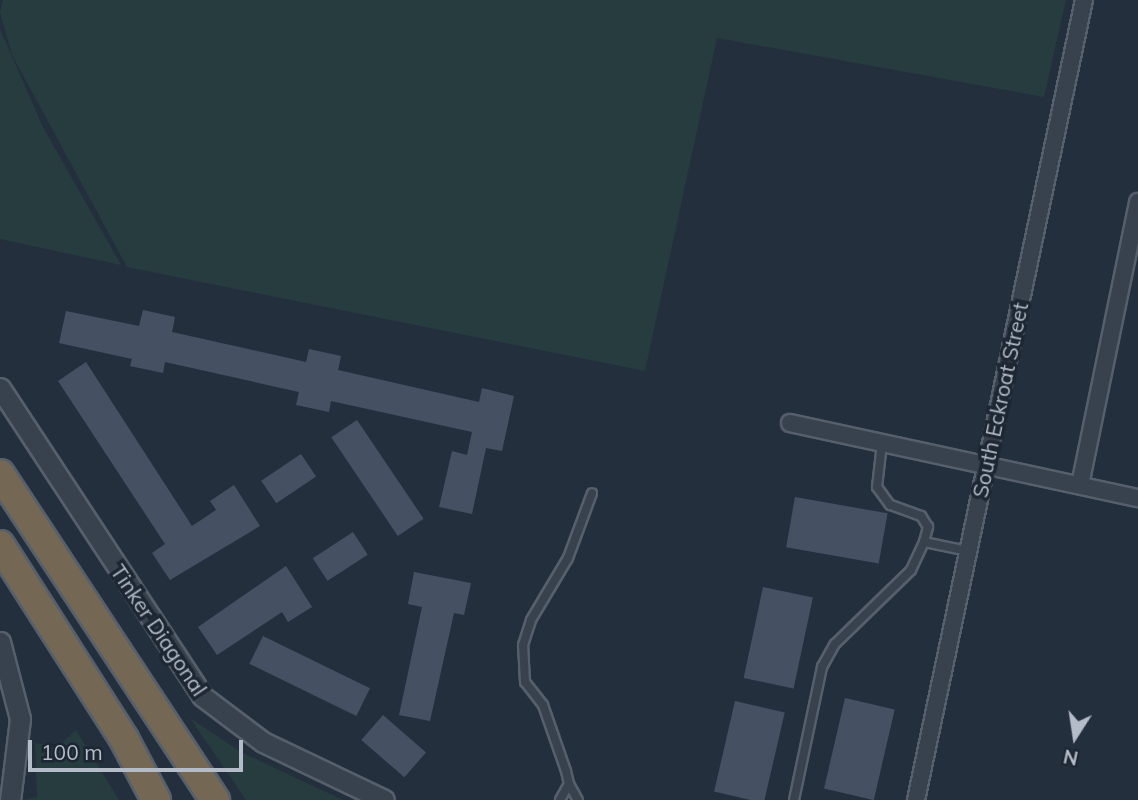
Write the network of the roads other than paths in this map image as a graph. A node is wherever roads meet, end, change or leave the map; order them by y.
1 (1084, 0) edge
2 (1138, 202) edge
3 (0, 388) edge
4 (790, 423) dead end
5 (882, 444) junction
6 (986, 467) junction
7 (0, 474) edge
8 (1080, 485) junction
9 (592, 493) dead end
10 (1138, 498) edge
11 (925, 542) junction
12 (0, 545) edge
13 (968, 551) junction
14 (0, 642) edge
15 (76, 668) junction
16 (569, 784) junction
17 (10, 800) edge
18 (140, 800) edge
19 (156, 800) edge
20 (215, 800) edge
21 (383, 800) edge
22 (560, 800) edge
23 (578, 800) edge
24 (794, 800) edge
25 (916, 800) edge

1 - 6 street, South Eckroat Street
2 - 8 street
3 - 21 street, Tinker Diagonal
4 - 5 street
5 - 6 street
5 - 11 lane
6 - 8 street
6 - 13 street, South Eckroat Street
7 - 20 highway
8 - 10 street
9 - 16 lane
11 - 13 lane
11 - 24 lane
12 - 15 highway
13 - 25 street, South Eckroat Street
14 - 17 street
15 - 18 highway
15 - 19 highway
16 - 22 lane
16 - 23 lane

